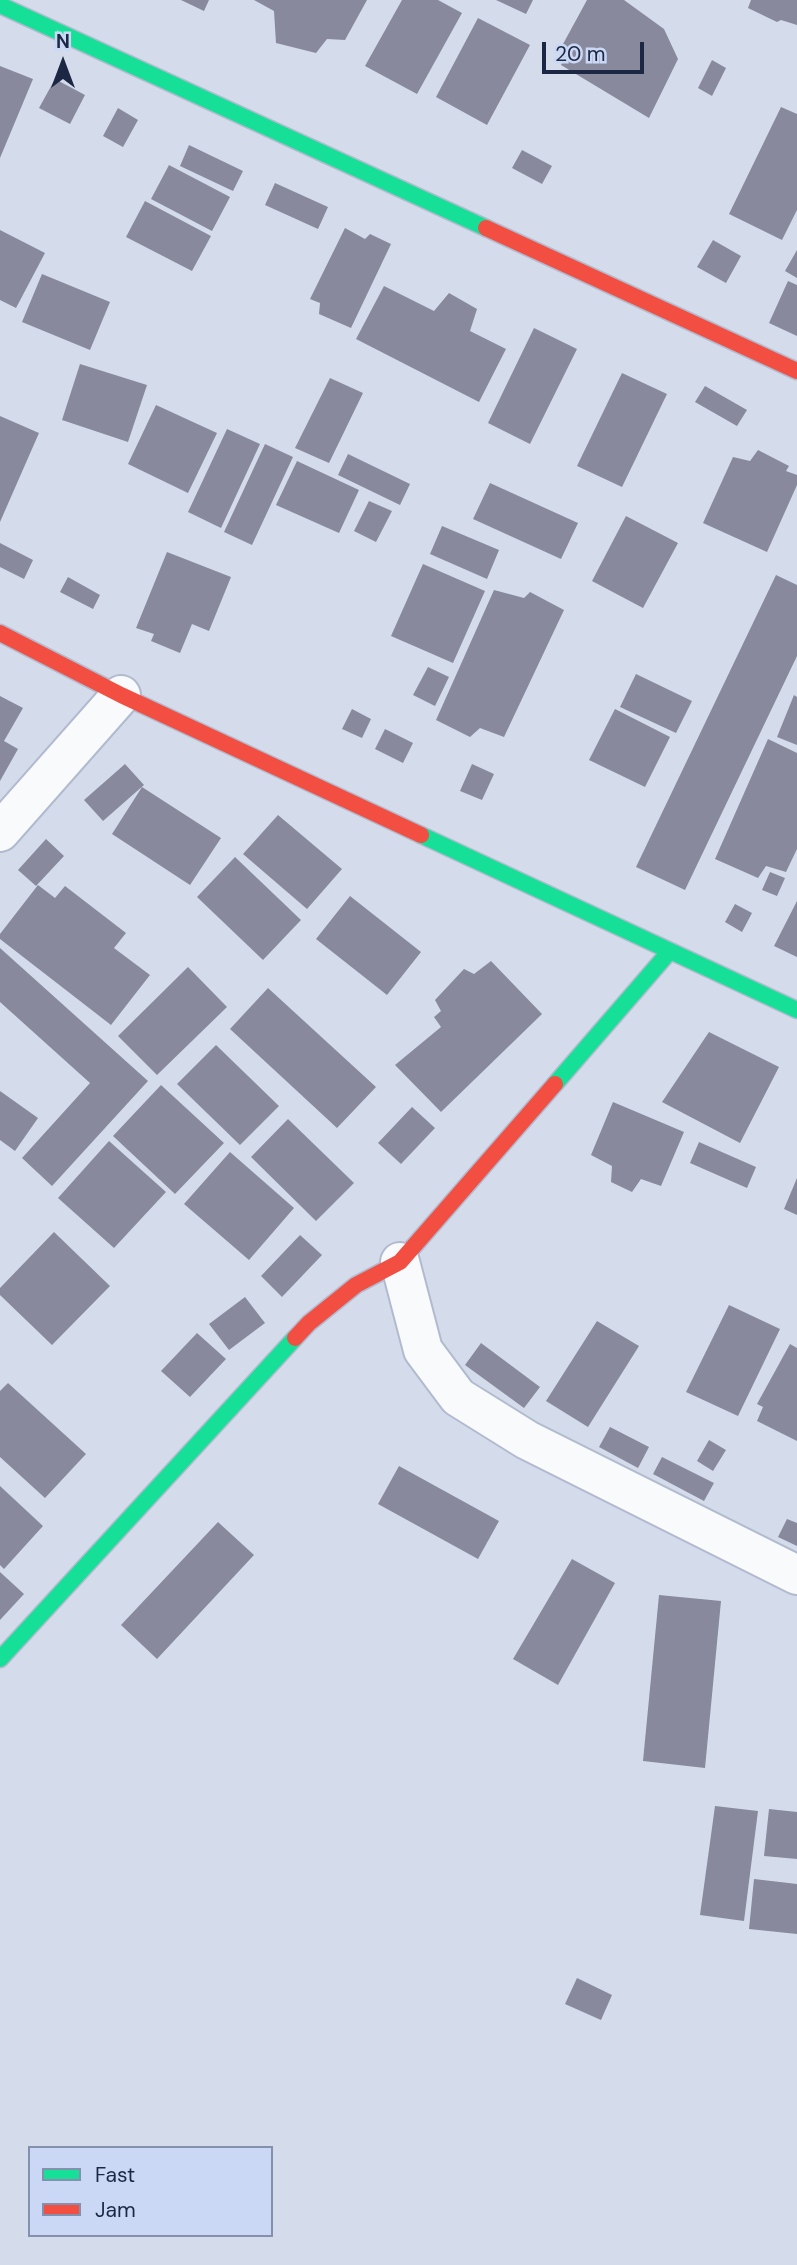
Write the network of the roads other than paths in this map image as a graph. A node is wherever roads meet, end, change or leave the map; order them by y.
1 (0, 5) edge
2 (797, 371) edge
3 (0, 633) edge
4 (121, 695) junction
5 (0, 832) edge
6 (670, 951) junction
7 (797, 1010) edge
8 (400, 1262) junction
9 (797, 1575) edge
10 (0, 1659) edge

1 - 2 street
3 - 4 street
4 - 5 street
4 - 6 street
6 - 7 street
6 - 8 street
8 - 9 street
8 - 10 street

